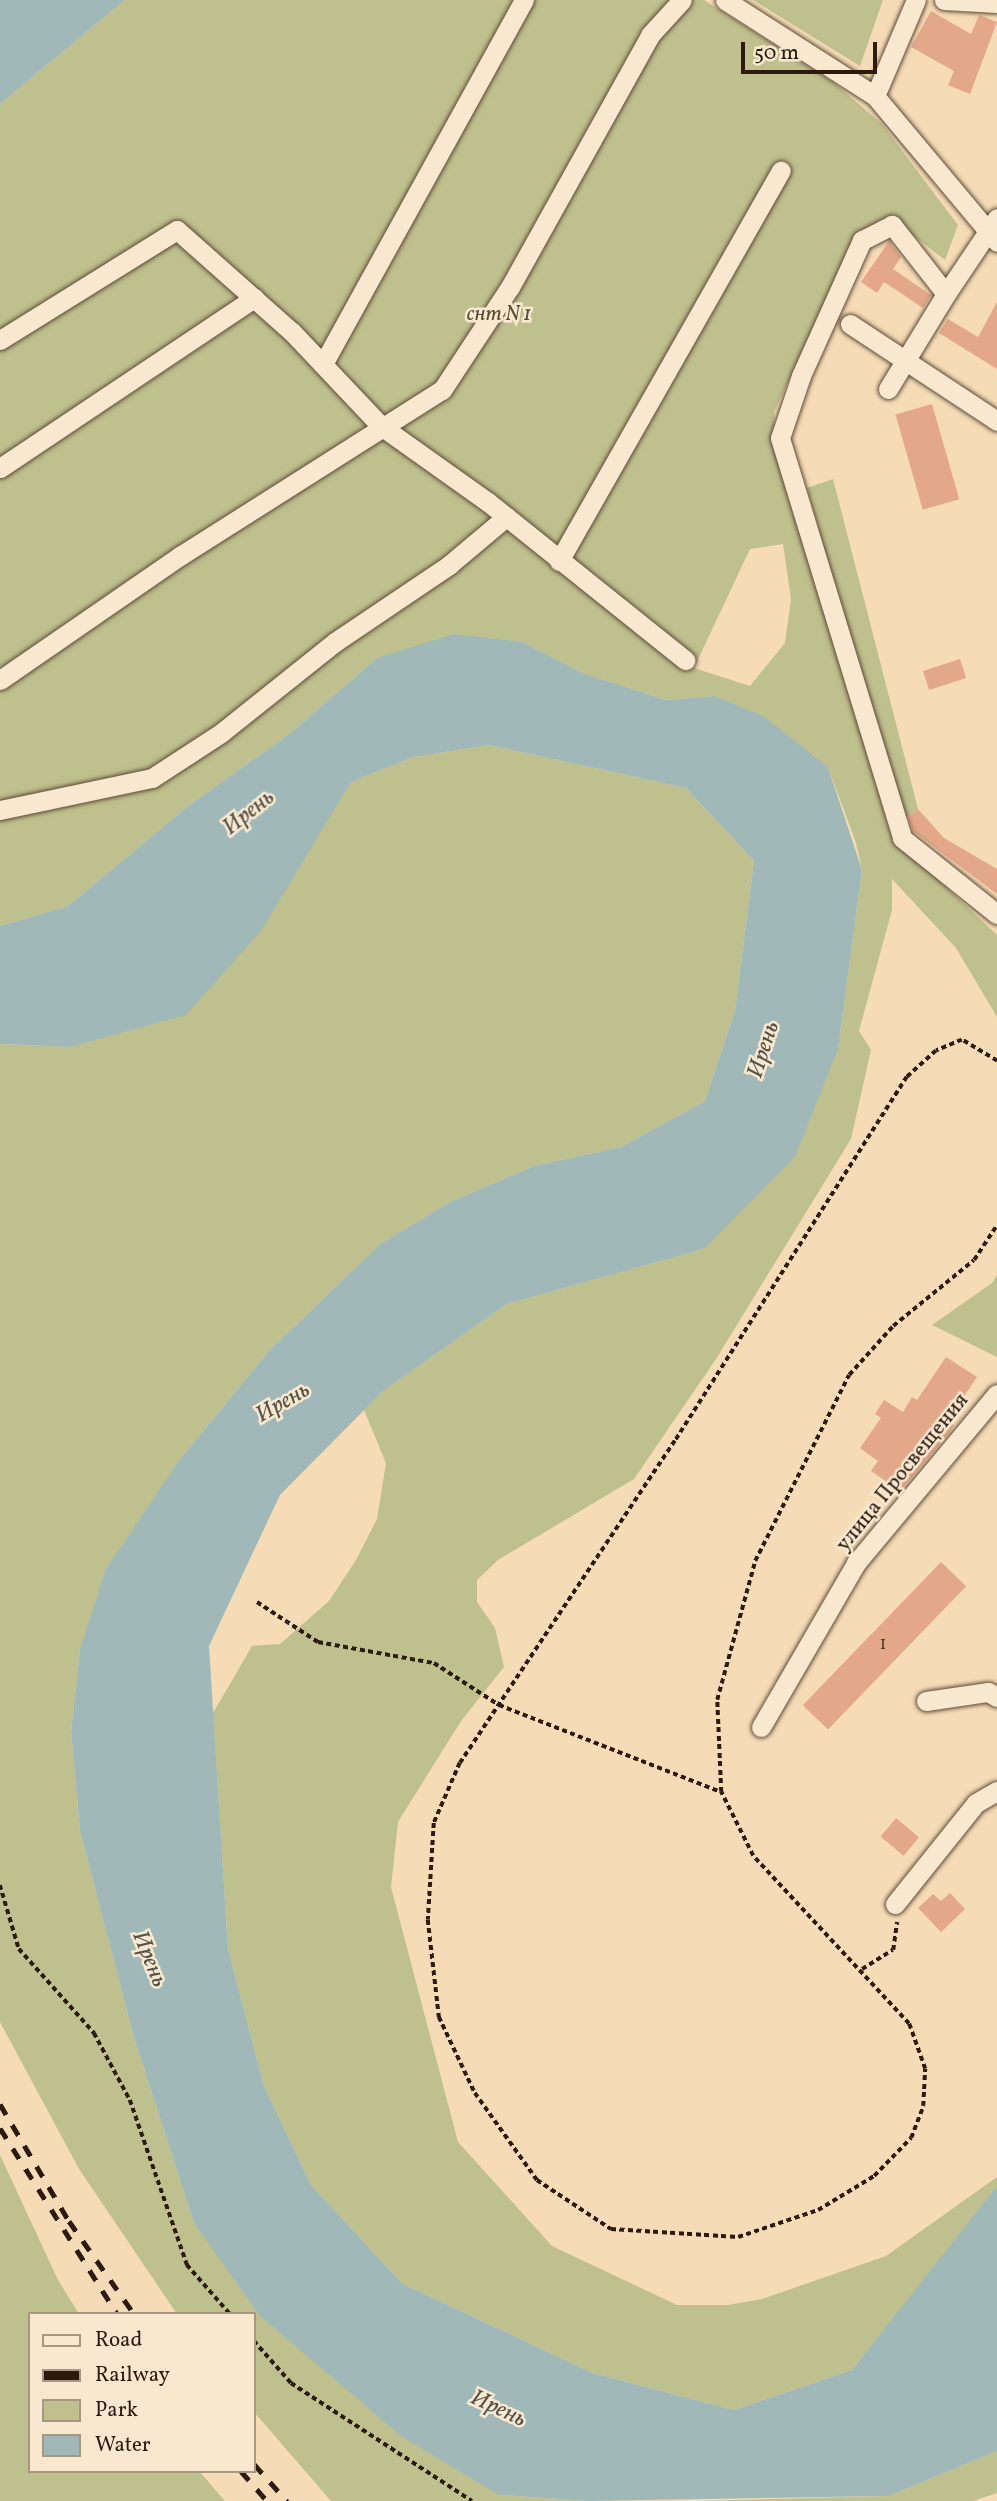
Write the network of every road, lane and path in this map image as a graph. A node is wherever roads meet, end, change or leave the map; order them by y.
1 (524, 0) edge
2 (682, 0) edge
3 (725, 0) edge
4 (916, 0) edge
5 (944, 0) edge
6 (997, 3) edge
7 (875, 96) junction
8 (781, 171) dead end
9 (994, 230) edge
10 (946, 295) junction
11 (254, 298) junction
12 (850, 324) dead end
13 (0, 340) edge
14 (906, 359) junction
15 (323, 364) junction
16 (888, 389) dead end
17 (997, 421) edge
18 (381, 426) junction
19 (0, 468) edge
20 (506, 517) junction
21 (559, 561) junction
22 (685, 660) dead end
23 (0, 680) edge
24 (0, 810) edge
25 (997, 914) edge
26 (997, 1061) edge
27 (997, 1225) edge
28 (997, 1394) edge
29 (257, 1602) dead end
30 (997, 1697) edge
31 (926, 1701) dead end
32 (499, 1705) junction
33 (761, 1727) dead end
34 (997, 1791) edge
35 (722, 1792) junction
36 (0, 1885) edge
37 (895, 1904) joint
38 (862, 1969) junction
39 (228, 2312) edge
40 (256, 2343) edge
41 (472, 2501) edge

1 - 15 street
2 - 18 street
3 - 7 street
4 - 7 street
5 - 6 street
7 - 9 street
8 - 21 street
9 - 10 street
10 - 14 street
10 - 25 street
11 - 13 street
11 - 15 street
11 - 19 street
12 - 14 street
14 - 16 street
14 - 17 street
15 - 18 street
18 - 20 street
18 - 23 street
20 - 21 street
20 - 24 street
21 - 22 street
26 - 32 path
27 - 35 path
28 - 33 street, улица Просвещения
29 - 32 path
30 - 31 street
32 - 35 path
32 - 38 path
34 - 37 street
35 - 38 path
36 - 39 path
37 - 38 path
40 - 41 path

